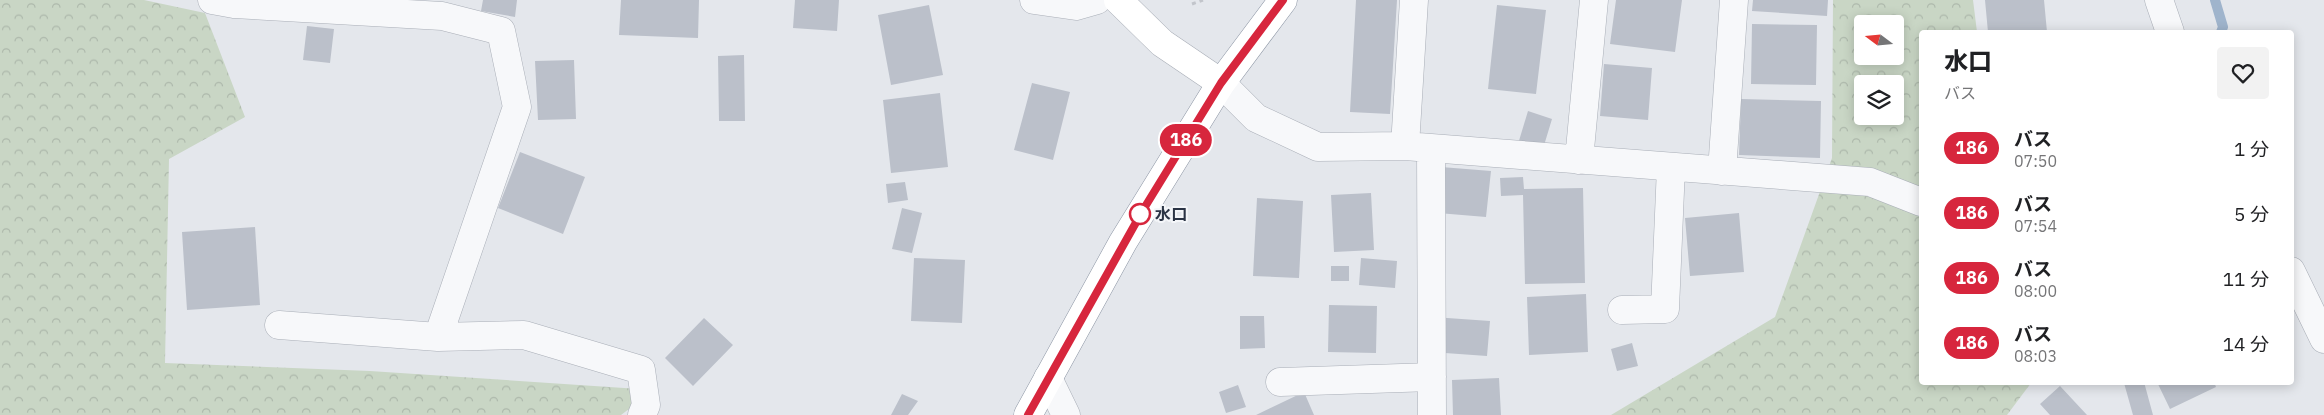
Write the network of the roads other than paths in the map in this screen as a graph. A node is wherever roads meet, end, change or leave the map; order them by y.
1 (212, 0) edge
2 (1034, 0) edge
3 (1097, 0) edge
4 (1118, 0) edge
5 (1283, 0) edge
6 (1414, 0) edge
7 (1594, 0) edge
8 (1734, 0) edge
9 (2159, 0) edge
10 (2169, 30) edge
11 (1221, 83) junction
12 (1418, 147) junction
13 (1579, 160) junction
14 (1671, 167) junction
15 (1722, 171) junction
16 (1919, 201) edge
17 (2294, 277) edge
18 (1622, 310) dead end
19 (279, 325) dead end
20 (438, 337) junction
21 (2324, 339) edge
22 (1432, 376) junction
23 (1048, 378) junction
24 (1280, 382) dead end
25 (642, 415) edge
26 (1028, 415) edge
27 (1066, 415) edge
28 (1432, 415) edge

1 - 20 street
2 - 3 street
4 - 11 main road
5 - 11 main road
6 - 12 street
7 - 13 street
8 - 15 street
9 - 10 street
11 - 12 street
11 - 23 main road
12 - 13 street
12 - 22 street
13 - 14 street
14 - 15 street
14 - 18 street
15 - 16 street
17 - 21 street
19 - 20 street
20 - 25 street
22 - 24 street
22 - 28 street
23 - 26 main road
23 - 27 street

